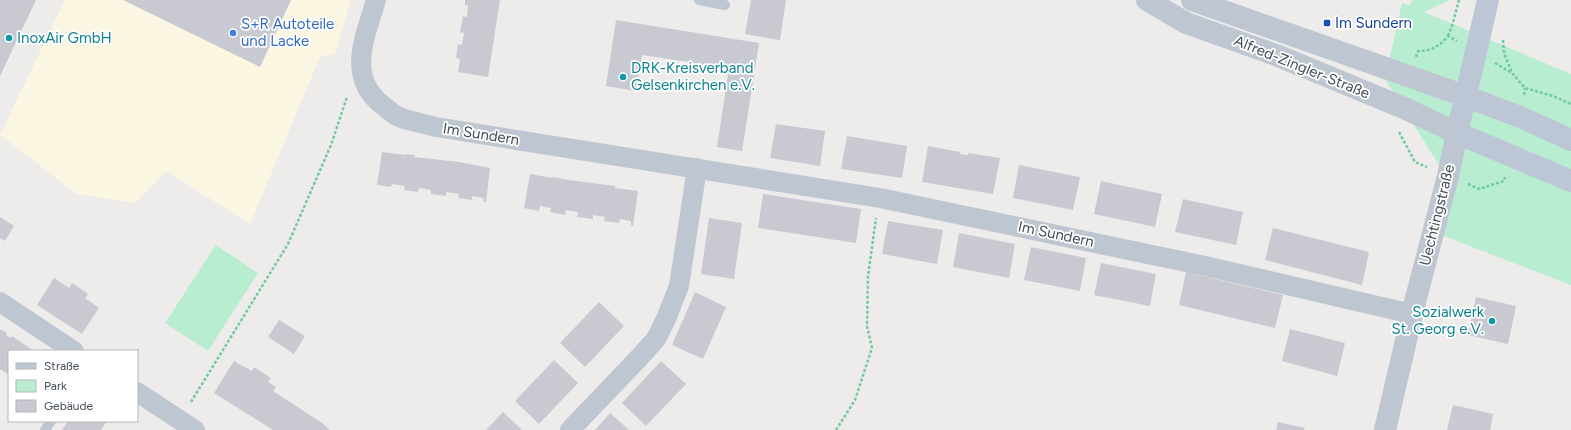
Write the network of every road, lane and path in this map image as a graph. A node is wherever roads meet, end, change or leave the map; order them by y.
1 (376, 0) edge
2 (699, 0) edge
3 (1147, 0) edge
4 (1192, 0) edge
5 (1459, 0) edge
6 (1488, 0) edge
7 (725, 5) dead end
8 (1448, 36) junction
9 (1503, 38) dead end
10 (1458, 41) dead end
11 (1416, 59) dead end
12 (1498, 64) dead end
13 (1512, 73) junction
14 (365, 84) junction
15 (1526, 88) junction
16 (1465, 96) junction
17 (1524, 97) dead end
18 (1571, 104) edge
19 (1400, 126) dead end
20 (1457, 133) junction
21 (1571, 140) edge
22 (697, 168) junction
23 (1430, 169) dead end
24 (1505, 176) dead end
25 (1571, 181) edge
26 (1467, 184) dead end
27 (880, 198) junction
28 (0, 302) edge
29 (1412, 314) junction
30 (72, 350) edge
31 (138, 393) edge
32 (188, 425) edge
33 (570, 430) edge
34 (836, 430) edge
35 (1385, 430) edge

1 - 14 street, Im Sundern
2 - 7 lane
3 - 20 street, Alfred-Zingler-Straße
4 - 16 street, Alfred-Zingler-Straße
5 - 8 path
6 - 16 main road, Uechtingstraße
8 - 10 path
8 - 11 path
9 - 13 path
12 - 13 path
13 - 15 path
14 - 22 street, Im Sundern
14 - 32 path
15 - 17 path
15 - 18 path
16 - 20 main road, Uechtingstraße
16 - 21 main road
19 - 23 path
20 - 25 main road
20 - 29 street, Uechtingstraße
22 - 27 street, Im Sundern
22 - 33 street
24 - 26 path
27 - 29 street, Im Sundern
27 - 34 path
28 - 30 street
29 - 35 street, Uechtingstraße
31 - 32 street

